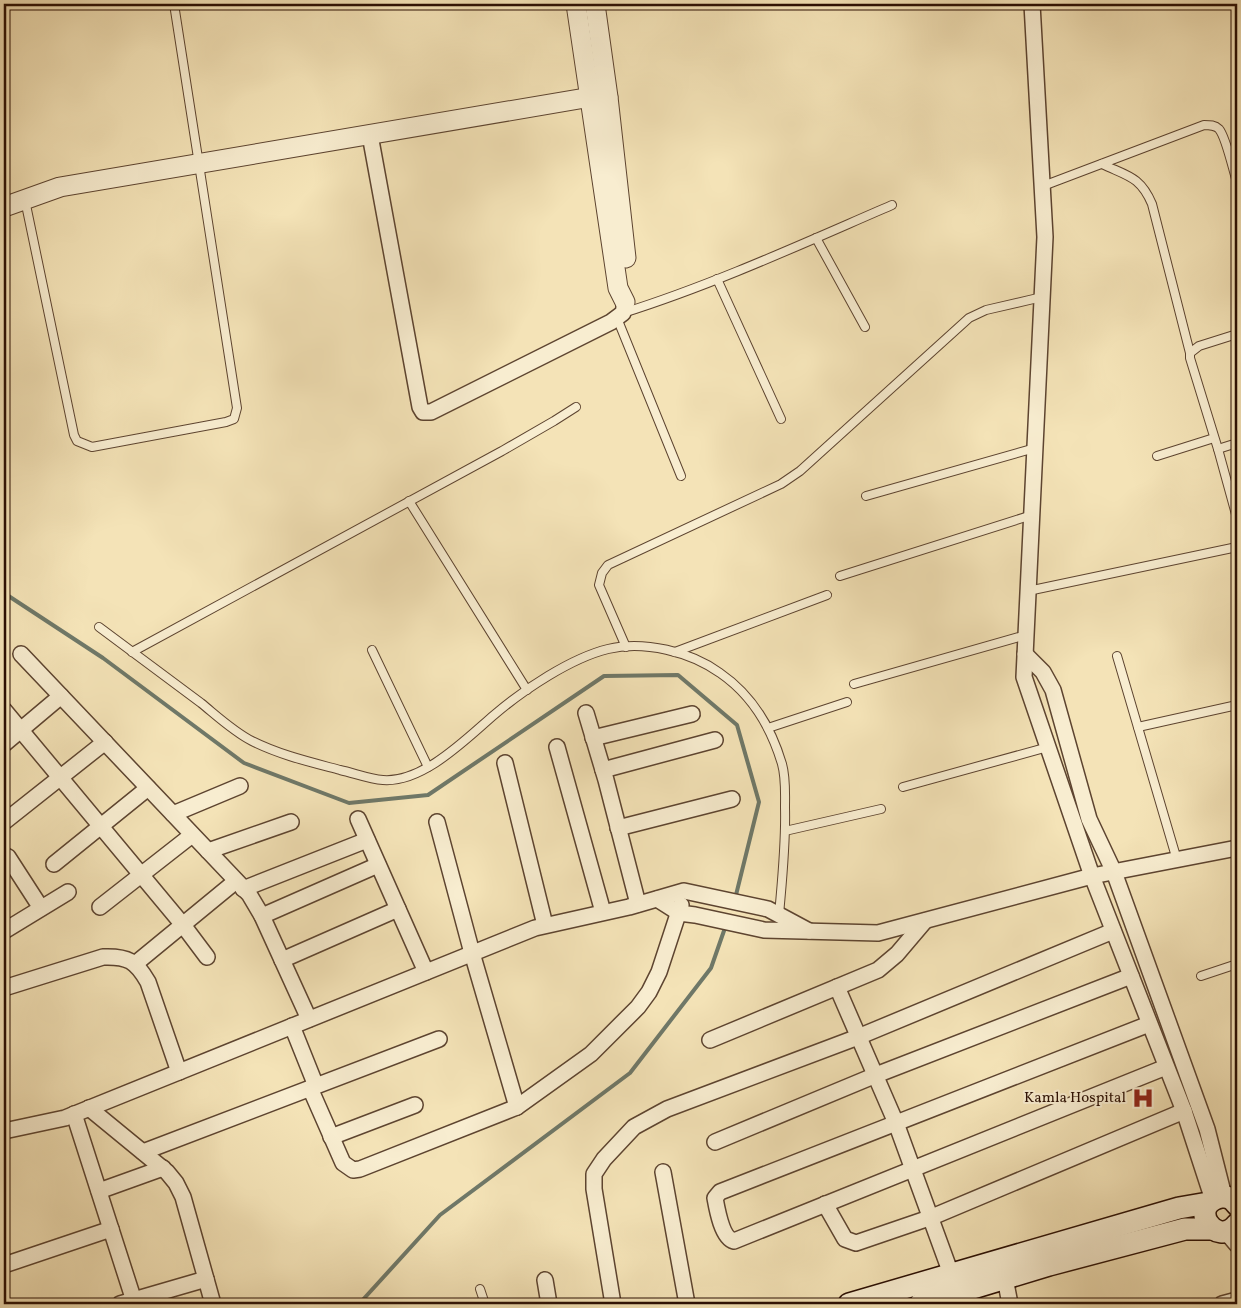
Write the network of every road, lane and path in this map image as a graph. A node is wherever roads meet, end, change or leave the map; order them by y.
1 (174, 4) edge
2 (576, 4) edge
3 (595, 4) edge
4 (1032, 4) edge
5 (600, 97) junction
6 (370, 135) junction
7 (200, 164) junction
8 (1102, 164) junction
9 (1237, 182) edge
10 (1042, 186) junction
11 (25, 200) junction
12 (892, 205) dead end
13 (4, 207) edge
14 (816, 238) junction
15 (717, 280) junction
16 (1042, 297) junction
17 (622, 311) junction
18 (865, 327) dead end
19 (1237, 334) edge
20 (1190, 353) junction
21 (576, 406) dead end
22 (781, 419) dead end
23 (1214, 438) junction
24 (1237, 443) edge
25 (1035, 448) junction
26 (1218, 449) junction
27 (1157, 456) dead end
28 (681, 476) dead end
29 (866, 496) dead end
30 (409, 501) junction
31 (1032, 515) junction
32 (1237, 518) edge
33 (1237, 547) edge
34 (840, 576) dead end
35 (1028, 591) junction
36 (827, 595) dead end
37 (99, 627) dead end
38 (1026, 635) junction
39 (626, 647) junction
40 (372, 650) dead end
41 (132, 652) junction
42 (676, 652) junction
43 (21, 654) dead end
44 (1025, 654) junction
45 (1117, 656) dead end
46 (854, 684) dead end
47 (527, 690) junction
48 (61, 696) junction
49 (847, 702) dead end
50 (1237, 706) edge
51 (4, 710) edge
52 (586, 713) dead end
53 (692, 714) dead end
54 (1138, 727) junction
55 (768, 728) junction
56 (21, 730) junction
57 (594, 738) junction
58 (715, 740) dead end
59 (104, 742) junction
60 (4, 744) edge
61 (557, 747) dead end
62 (1048, 747) junction
63 (505, 762) dead end
64 (428, 767) junction
65 (603, 770) junction
66 (60, 777) junction
67 (240, 786) dead end
68 (903, 787) dead end
69 (148, 788) junction
70 (732, 798) dead end
71 (881, 809) dead end
72 (173, 814) junction
73 (358, 819) dead end
74 (4, 822) edge
75 (291, 822) dead end
76 (436, 822) dead end
77 (100, 826) junction
78 (618, 828) junction
79 (785, 831) junction
80 (192, 835) junction
81 (367, 840) junction
82 (1237, 848) edge
83 (208, 851) junction
84 (4, 855) edge
85 (1177, 860) junction
86 (54, 864) dead end
87 (378, 865) junction
88 (1114, 872) junction
89 (141, 875) junction
90 (1092, 876) junction
91 (239, 885) junction
92 (684, 891) junction
93 (68, 892) dead end
94 (657, 899) junction
95 (638, 904) junction
96 (41, 908) junction
97 (100, 908) dead end
98 (398, 909) junction
99 (604, 912) junction
100 (774, 912) junction
101 (679, 913) junction
102 (262, 916) junction
103 (925, 921) junction
104 (183, 925) junction
105 (545, 925) junction
106 (4, 931) edge
107 (809, 931) junction
108 (1113, 931) junction
109 (472, 953) junction
110 (207, 957) dead end
111 (282, 960) junction
112 (135, 964) junction
113 (1237, 964) edge
114 (426, 972) junction
115 (1131, 976) junction
116 (1201, 976) dead end
117 (4, 987) edge
118 (837, 987) junction
119 (309, 1019) junction
120 (1150, 1024) junction
121 (292, 1026) junction
122 (858, 1036) junction
123 (440, 1039) dead end
124 (710, 1040) dead end
125 (1166, 1067) junction
126 (179, 1072) junction
127 (876, 1075) junction
128 (313, 1087) junction
129 (414, 1105) dead end
130 (517, 1107) junction
131 (89, 1108) junction
132 (1184, 1111) junction
133 (74, 1114) junction
134 (896, 1123) junction
135 (4, 1131) edge
136 (332, 1137) junction
137 (715, 1142) dead end
138 (143, 1152) junction
139 (163, 1168) junction
140 (913, 1169) junction
141 (663, 1172) dead end
142 (99, 1191) junction
143 (825, 1204) junction
144 (1228, 1215) edge
145 (932, 1217) junction
146 (111, 1229) junction
147 (4, 1265) edge
148 (1004, 1278) junction
149 (206, 1279) junction
150 (545, 1280) dead end
151 (955, 1283) junction
152 (480, 1289) dead end
153 (1237, 1300) edge
154 (129, 1303) edge
155 (213, 1304) edge
156 (485, 1304) edge
157 (549, 1304) edge
158 (613, 1304) edge
159 (687, 1304) edge
160 (849, 1304) edge
161 (920, 1304) edge
162 (1010, 1304) edge
163 (1222, 1304) edge

1 - 7 lane
2 - 5 street
3 - 5 street
4 - 10 street
5 - 6 street
5 - 17 street
6 - 7 street
6 - 17 street
7 - 11 street
7 - 11 lane
8 - 9 lane
8 - 10 lane
8 - 20 lane
10 - 16 street
11 - 13 street
12 - 14 lane
14 - 15 lane
14 - 18 lane
15 - 17 lane
15 - 22 lane
16 - 25 street
16 - 39 lane
17 - 28 lane
19 - 20 lane
20 - 23 lane
21 - 30 lane
23 - 26 lane
23 - 27 lane
24 - 26 lane
25 - 29 lane
25 - 31 street
26 - 32 lane
30 - 41 lane
30 - 47 lane
31 - 34 lane
31 - 35 street
33 - 35 lane
35 - 38 street
36 - 42 lane
37 - 41 lane
38 - 44 street
38 - 46 lane
39 - 42 lane
39 - 47 lane
40 - 64 lane
41 - 64 lane
42 - 55 lane
43 - 48 street
44 - 62 street
44 - 88 street
45 - 54 lane
47 - 64 lane
48 - 56 street
48 - 59 street
49 - 55 lane
50 - 54 lane
51 - 56 street
52 - 57 street
53 - 57 street
54 - 85 lane
55 - 79 lane
56 - 60 street
56 - 66 street
57 - 65 street
58 - 65 street
59 - 66 street
59 - 69 street
61 - 99 street
62 - 68 lane
62 - 90 street
63 - 105 street
65 - 78 street
66 - 74 street
66 - 77 street
67 - 72 street
69 - 72 street
69 - 77 street
70 - 78 street
71 - 79 lane
72 - 80 street
73 - 81 street
75 - 83 street
76 - 109 street
77 - 86 street
77 - 89 street
78 - 95 street
79 - 100 lane
80 - 83 street
80 - 89 street
81 - 87 street
81 - 91 street
82 - 85 street
83 - 91 street
84 - 96 street
85 - 88 street
87 - 98 street
87 - 102 street
88 - 90 street
88 - 144 street
89 - 97 street
89 - 104 street
90 - 103 street
90 - 108 street
91 - 102 street
91 - 104 street
92 - 94 street
92 - 100 street
92 - 101 street
93 - 96 street
94 - 95 street
94 - 101 street
95 - 99 street
96 - 106 street
98 - 111 street
98 - 114 street
99 - 105 street
100 - 107 street
101 - 107 street
101 - 130 street
102 - 111 street
103 - 107 street
103 - 118 street
104 - 110 street
104 - 112 street
105 - 109 street
108 - 115 street
108 - 122 street
109 - 114 street
109 - 130 street
111 - 119 street
112 - 117 street
112 - 126 street
113 - 116 lane
114 - 119 street
115 - 120 street
115 - 127 street
118 - 122 street
118 - 124 street
119 - 121 street
120 - 125 street
120 - 134 street
121 - 126 street
121 - 128 street
122 - 127 street
122 - 158 street
123 - 128 street
125 - 132 street
125 - 140 street
126 - 131 street
127 - 134 street
127 - 137 street
128 - 136 street
128 - 138 street
129 - 136 street
130 - 136 street
131 - 133 street
131 - 138 street
132 - 144 street
132 - 145 street
133 - 135 street
133 - 142 street
134 - 140 street
134 - 143 street
138 - 139 street
139 - 142 street
139 - 149 street
140 - 143 street
140 - 145 street
141 - 159 street
142 - 146 street
143 - 145 street
144 - 148 main road
144 - 151 main road
145 - 151 street
146 - 147 street
146 - 154 street
148 - 151 main road
148 - 162 street
149 - 154 street
149 - 155 street
150 - 157 street
151 - 160 main road
151 - 161 main road
152 - 156 lane
153 - 163 street

